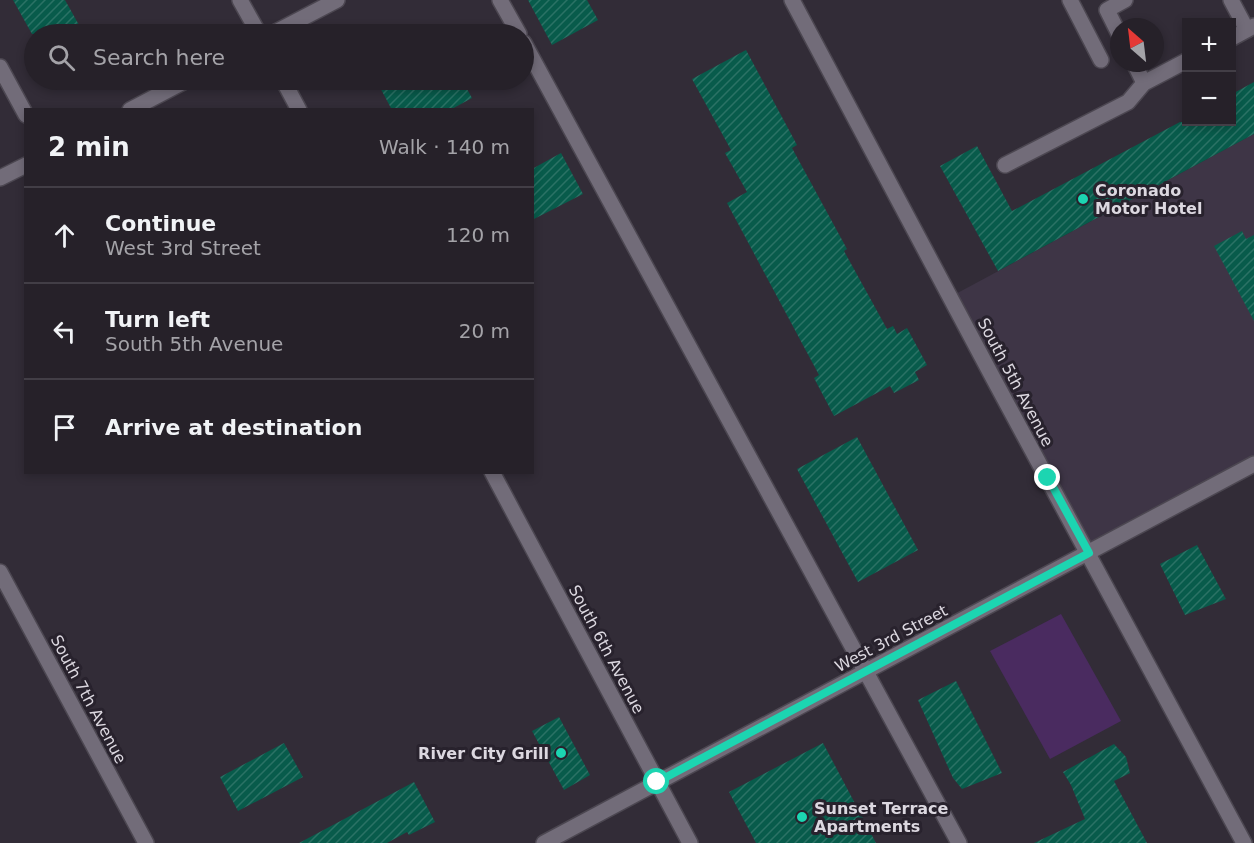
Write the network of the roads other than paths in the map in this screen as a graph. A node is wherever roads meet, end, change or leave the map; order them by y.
1 (240, 0) edge
2 (337, 0) edge
3 (500, 0) edge
4 (792, 0) edge
5 (1070, 0) edge
6 (1125, 0) edge
7 (1231, 0) edge
8 (1104, 5) edge
9 (253, 24) edge
10 (291, 24) edge
11 (513, 24) edge
12 (1251, 28) edge
13 (1236, 36) edge
14 (1101, 60) dead end
15 (534, 61) edge
16 (1182, 63) edge
17 (0, 67) edge
18 (1138, 72) edge
19 (1144, 83) junction
20 (168, 90) edge
21 (288, 90) edge
22 (134, 108) edge
23 (298, 108) edge
24 (24, 111) edge
25 (1005, 165) dead end
26 (24, 166) edge
27 (0, 178) edge
28 (1254, 464) edge
29 (493, 474) edge
30 (1089, 553) junction
31 (0, 572) edge
32 (866, 672) junction
33 (657, 782) junction
34 (146, 843) edge
35 (544, 843) edge
36 (690, 843) edge
37 (959, 843) edge
38 (1245, 843) edge

1 - 9 street
2 - 10 street
3 - 11 street
4 - 30 street, South 5th Avenue
5 - 14 street
6 - 8 street
7 - 12 street
12 - 13 street
15 - 32 street
16 - 19 street
17 - 24 street
18 - 19 street
19 - 25 street
20 - 22 street
21 - 23 street
26 - 27 street
28 - 30 street, West 3rd Street
29 - 33 street, South 6th Avenue
30 - 32 street, West 3rd Street
30 - 38 street, South 5th Avenue
31 - 34 street, South 7th Avenue
32 - 33 street, West 3rd Street
32 - 37 street
33 - 35 street, West 3rd Street
33 - 36 street, South 6th Avenue

